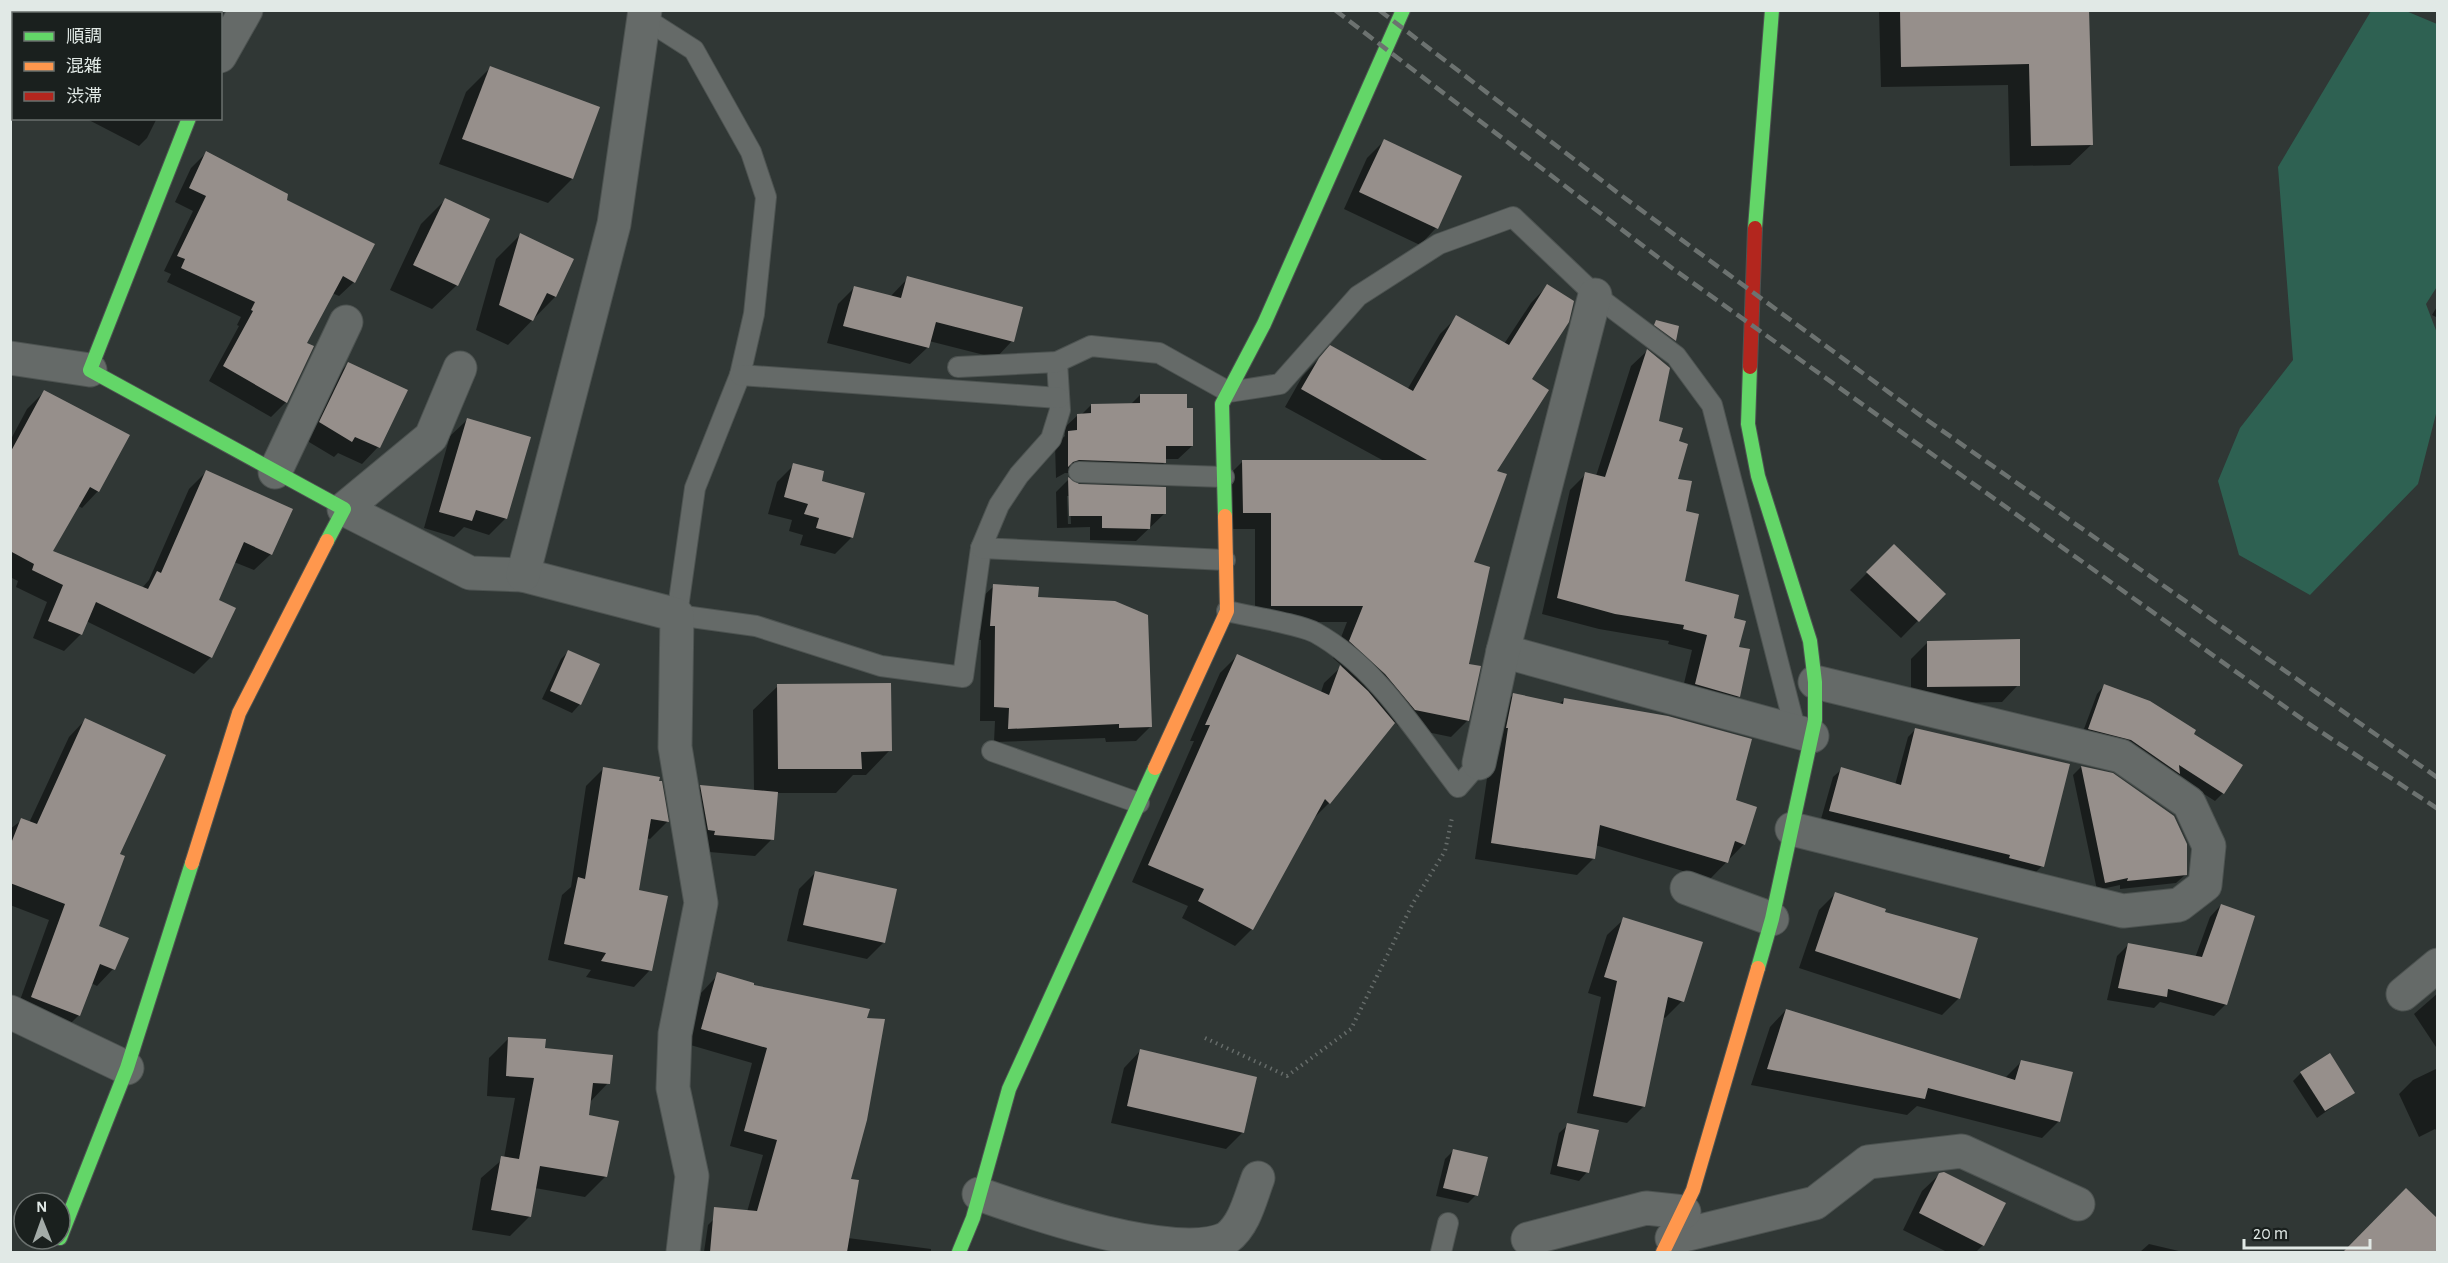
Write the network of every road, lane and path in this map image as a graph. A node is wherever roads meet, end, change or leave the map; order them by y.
1 (246, 10) edge
2 (1403, 10) edge
3 (1772, 10) edge
4 (644, 14) edge
5 (222, 52) edge
6 (188, 120) edge
7 (1595, 295) junction
8 (346, 322) dead end
9 (10, 358) edge
10 (1057, 362) junction
11 (958, 367) dead end
12 (460, 368) dead end
13 (90, 370) junction
14 (740, 375) junction
15 (1229, 392) junction
16 (1059, 398) junction
17 (275, 472) junction
18 (1079, 472) dead end
19 (1224, 477) junction
20 (344, 509) junction
21 (981, 548) junction
22 (1225, 560) junction
23 (523, 575) junction
24 (1227, 611) junction
25 (677, 615) junction
26 (1503, 651) junction
27 (1815, 682) junction
28 (1804, 734) junction
29 (992, 751) dead end
30 (1479, 763) joint
31 (1458, 787) junction
32 (1138, 803) junction
33 (1792, 829) junction
34 (1687, 888) dead end
35 (1772, 919) junction
36 (2438, 964) edge
37 (2403, 994) dead end
38 (10, 1012) edge
39 (1205, 1038) dead end
40 (127, 1068) junction
41 (1258, 1178) dead end
42 (979, 1194) junction
43 (2078, 1204) dead end
44 (72, 1208) edge
45 (1448, 1223) dead end
46 (1673, 1234) edge
47 (1528, 1239) dead end
48 (683, 1252) edge
49 (959, 1252) edge
50 (1441, 1252) edge

1 - 5 street
2 - 15 street
3 - 27 street
4 - 14 lane
4 - 23 street
6 - 13 street
7 - 15 lane
7 - 26 street
7 - 28 lane
8 - 17 street
9 - 13 street
10 - 11 lane
10 - 15 lane
10 - 16 lane
12 - 20 street
13 - 17 street
14 - 16 lane
14 - 25 lane
15 - 19 street
16 - 21 lane
17 - 20 street
18 - 19 lane
19 - 22 street
20 - 23 street
20 - 40 street
21 - 22 lane
21 - 25 lane
22 - 24 street
23 - 25 street
24 - 31 lane
24 - 32 street
25 - 48 street
26 - 28 street
26 - 30 street
27 - 28 street
27 - 33 street
28 - 33 street
29 - 32 lane
30 - 31 lane
31 - 39 path
32 - 42 street
33 - 35 street
34 - 35 street
35 - 46 street
36 - 37 street
38 - 40 street
40 - 44 street
41 - 42 street
42 - 49 street
43 - 46 street
45 - 50 lane
46 - 47 street

